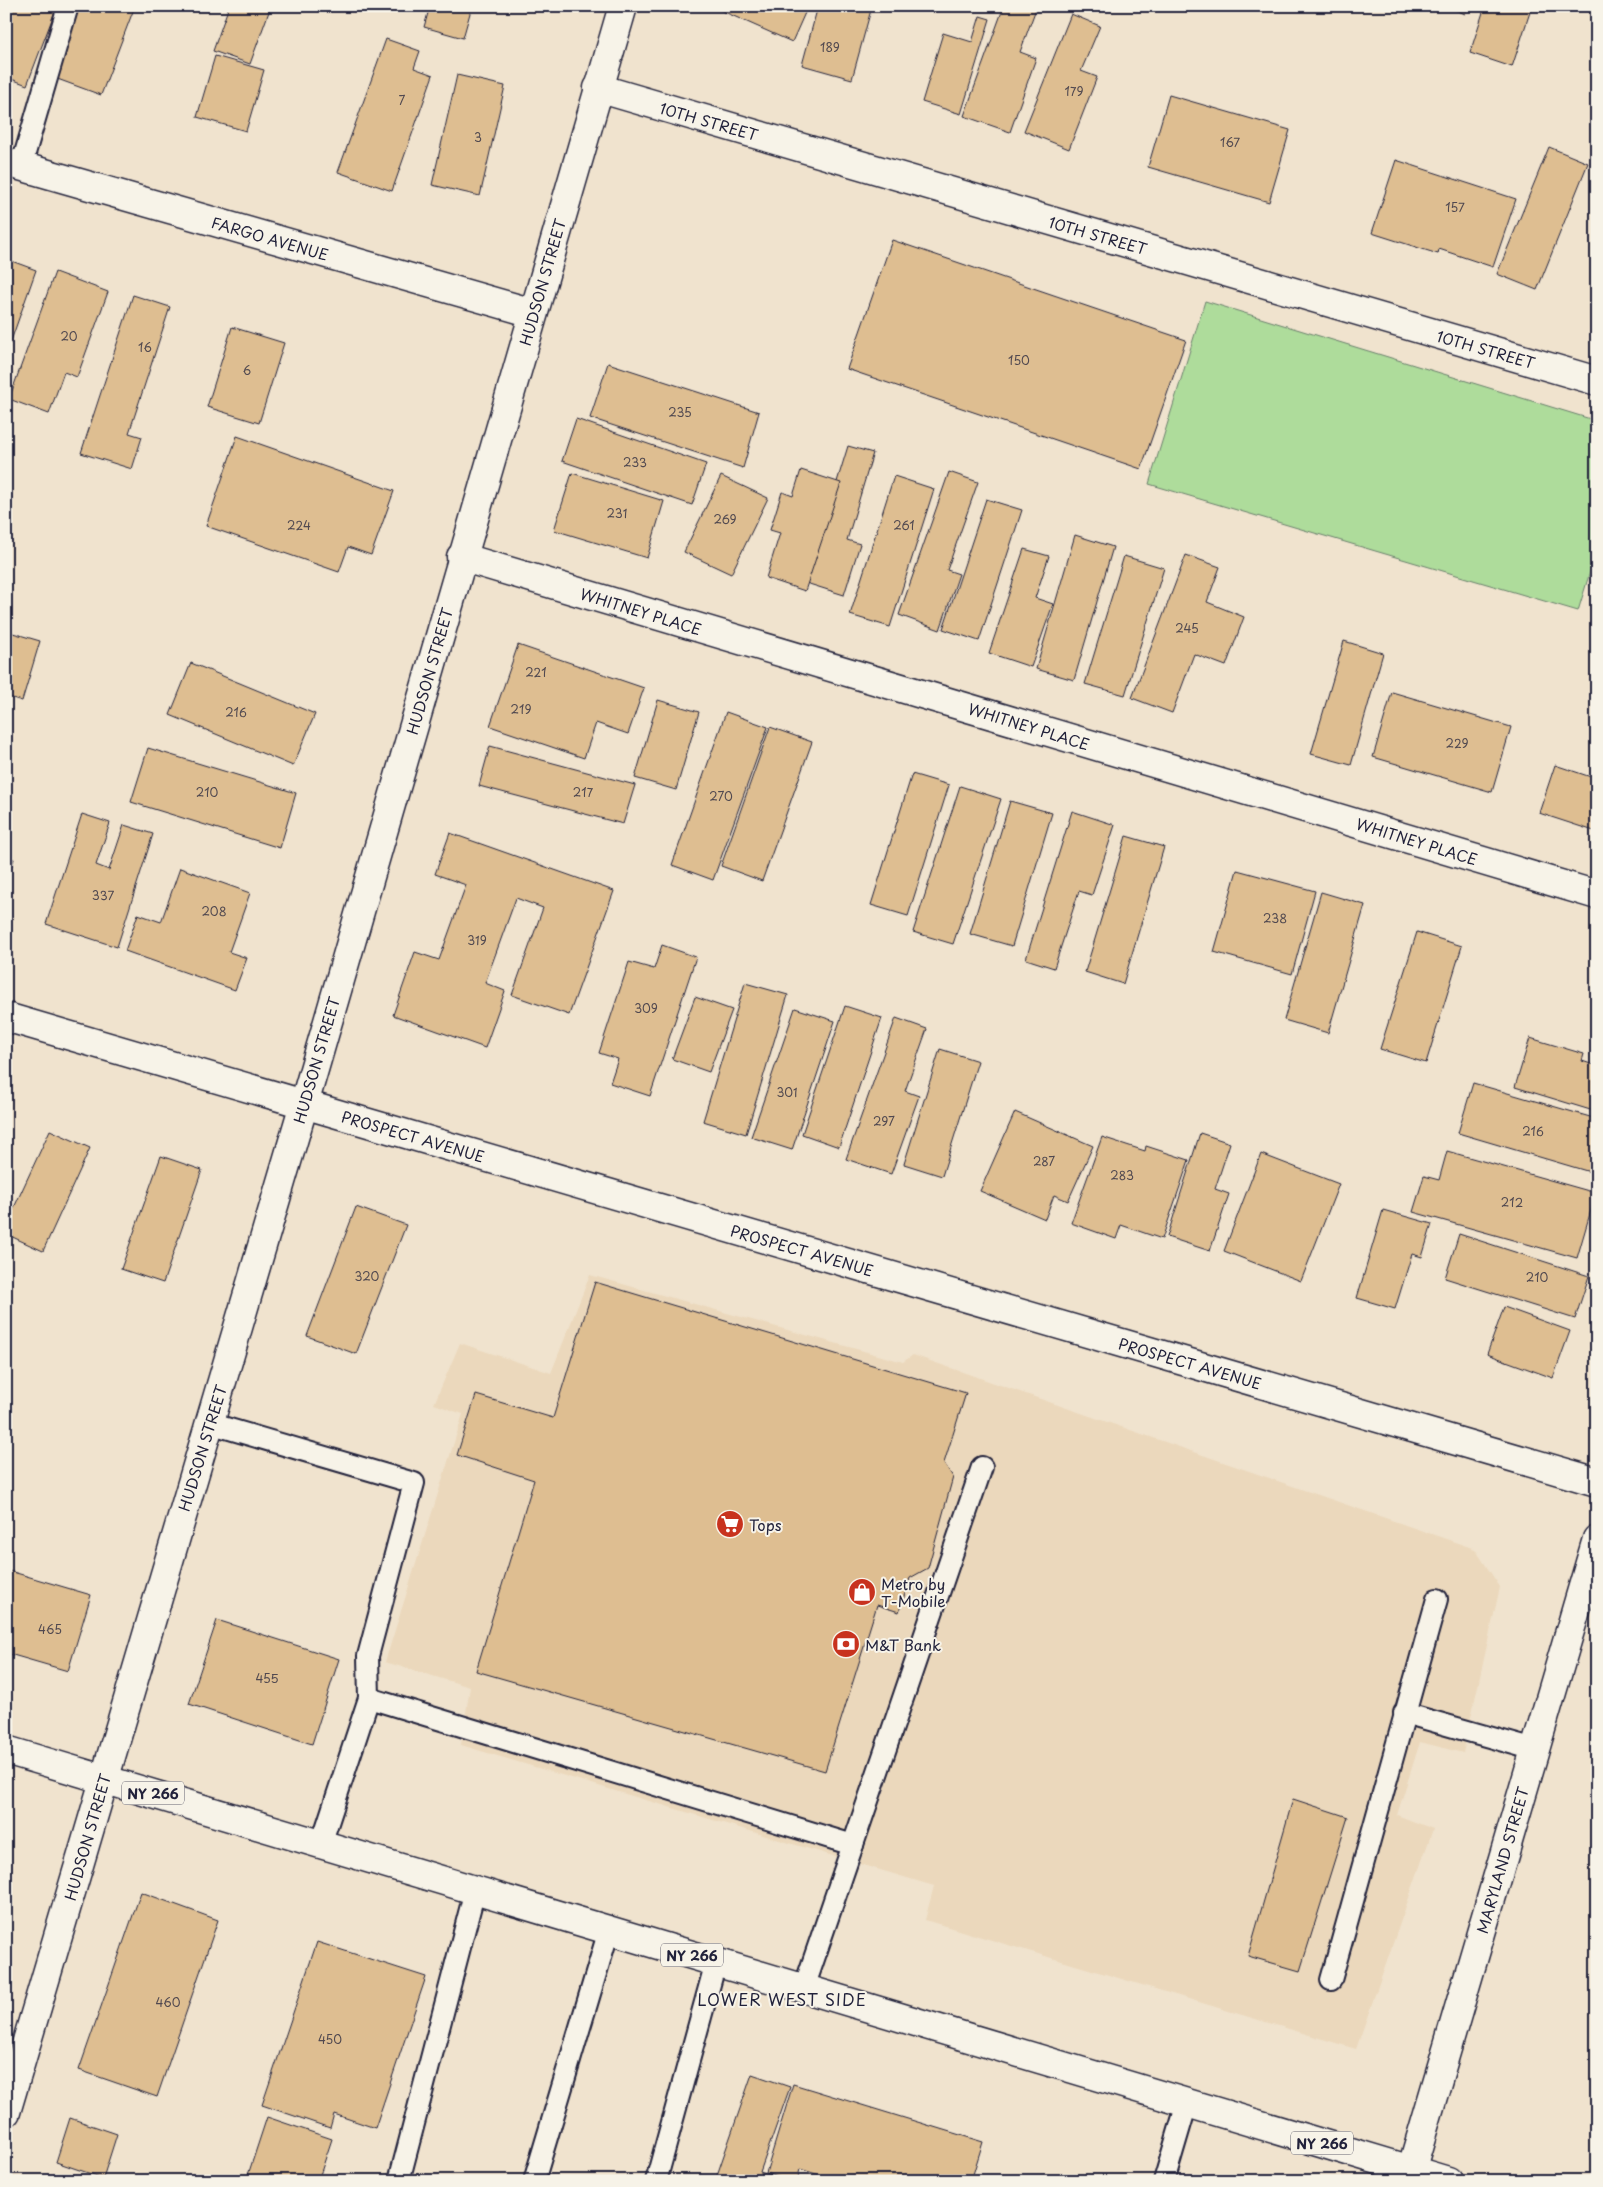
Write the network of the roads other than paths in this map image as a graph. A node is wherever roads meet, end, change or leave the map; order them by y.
1 (68, 6) edge
2 (623, 6) edge
3 (598, 88) junction
4 (14, 165) edge
5 (533, 313) junction
6 (1597, 381) edge
7 (461, 557) junction
8 (1597, 895) edge
9 (6, 1017) edge
10 (304, 1104) junction
11 (210, 1423) junction
12 (982, 1467) dead end
13 (1597, 1482) edge
14 (1597, 1539) edge
15 (1437, 1598) dead end
16 (369, 1698) junction
17 (1404, 1713) junction
18 (6, 1750) edge
19 (1535, 1750) junction
20 (104, 1778) junction
21 (321, 1844) junction
22 (853, 1845) junction
23 (474, 1890) junction
24 (609, 1930) junction
25 (716, 1962) junction
26 (1331, 1980) dead end
27 (804, 1988) junction
28 (1187, 2103) junction
29 (6, 2112) edge
30 (1409, 2175) edge
31 (399, 2181) edge
32 (534, 2181) edge
33 (656, 2181) edge
34 (1164, 2181) edge
35 (1448, 2181) edge

1 - 4 lane
2 - 3 street, HUDSON STREET
3 - 5 street, HUDSON STREET
3 - 6 street, 10TH STREET
4 - 5 street, FARGO AVENUE
5 - 7 street, HUDSON STREET
7 - 8 street, WHITNEY PLACE
7 - 10 street, HUDSON STREET
9 - 10 street, PROSPECT AVENUE
10 - 11 street, HUDSON STREET
10 - 13 street, PROSPECT AVENUE
11 - 16 lane
11 - 20 street, HUDSON STREET
12 - 22 lane
14 - 19 street, MARYLAND STREET
15 - 17 lane
16 - 21 lane
16 - 22 lane
17 - 19 lane
17 - 26 lane
18 - 20 street, NY 266
19 - 30 street, MARYLAND STREET
20 - 21 street, NY 266
20 - 29 street, HUDSON STREET
21 - 23 street, NY 266
22 - 27 lane
23 - 24 street, NY 266
23 - 31 lane
24 - 25 street, NY 266
24 - 32 lane
25 - 27 street, NY 266
25 - 33 lane
27 - 28 street, NY 266
28 - 30 street, NY 266
28 - 34 lane
30 - 35 street, NY 266

